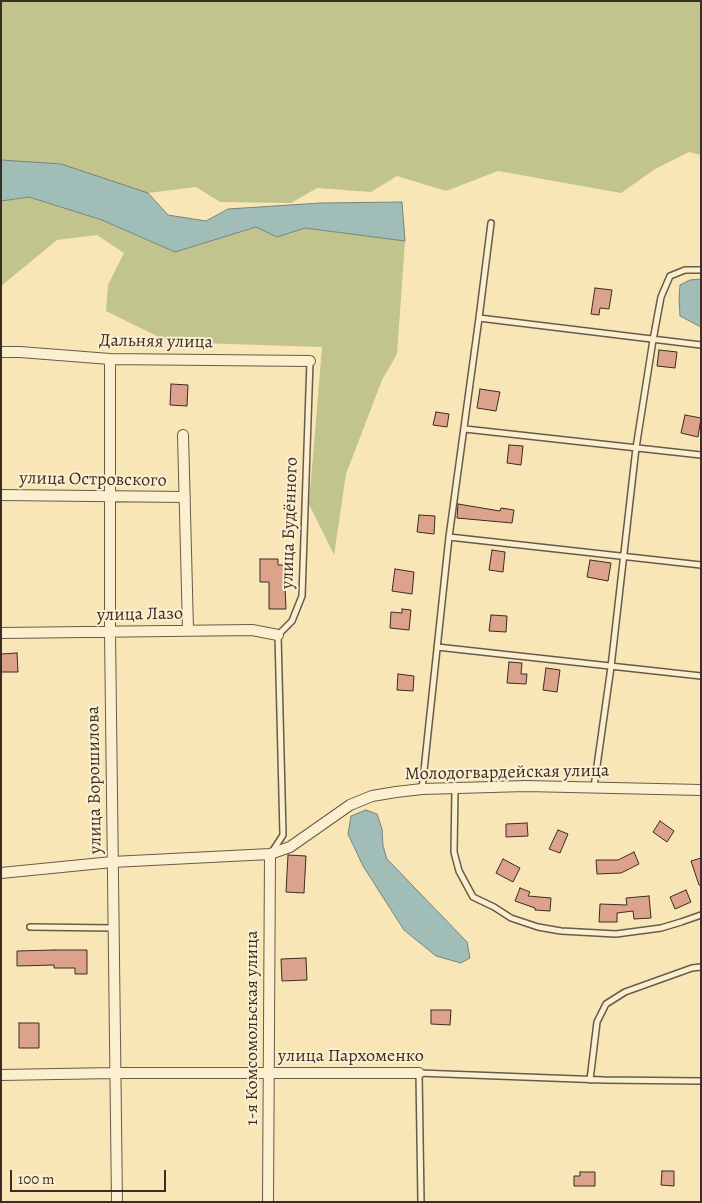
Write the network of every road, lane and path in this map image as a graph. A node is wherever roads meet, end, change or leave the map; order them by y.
1 (491, 223) dead end
2 (701, 270) edge
3 (479, 318) junction
4 (653, 340) junction
5 (701, 345) edge
6 (1, 352) edge
7 (110, 359) junction
8 (310, 361) joint
9 (465, 429) junction
10 (183, 435) dead end
11 (636, 448) junction
12 (701, 455) edge
13 (1, 495) edge
14 (109, 495) junction
15 (185, 497) junction
16 (449, 537) junction
17 (624, 556) junction
18 (701, 565) edge
19 (188, 630) junction
20 (110, 632) junction
21 (1, 633) edge
22 (278, 635) junction
23 (437, 647) junction
24 (611, 667) junction
25 (701, 676) edge
26 (594, 786) junction
27 (455, 788) junction
28 (422, 789) junction
29 (701, 790) edge
30 (270, 854) junction
31 (112, 862) junction
32 (1, 873) edge
33 (701, 915) edge
34 (30, 926) dead end
35 (113, 928) junction
36 (701, 967) edge
37 (114, 1073) junction
38 (268, 1073) junction
39 (419, 1073) junction
40 (1, 1075) edge
41 (590, 1080) junction
42 (701, 1081) edge
43 (116, 1202) edge
44 (268, 1202) edge
45 (421, 1202) edge

1 - 3 lane
2 - 4 lane
3 - 4 lane
3 - 9 lane
4 - 5 lane
4 - 11 lane
6 - 7 street, Дальняя улица
7 - 8 street, Дальняя улица
7 - 14 street, улица Ворошилова
8 - 22 lane, улица Будённого
9 - 11 lane
9 - 16 lane
10 - 15 street
11 - 12 lane
11 - 17 lane
13 - 14 street, улица Островского
14 - 15 street, улица Островского
14 - 20 street, улица Ворошилова
15 - 19 street
16 - 17 lane
16 - 23 lane
17 - 18 lane
17 - 24 lane
19 - 20 street, улица Лазо
19 - 22 street, улица Лазо
20 - 21 street, улица Лазо
20 - 31 street, улица Ворошилова
22 - 30 lane
23 - 24 lane
23 - 28 lane
24 - 25 lane
24 - 26 lane
26 - 27 street, Молодогвардейская улица
26 - 29 street, Молодогвардейская улица
27 - 28 street, Молодогвардейская улица
27 - 33 lane
28 - 30 street, Молодогвардейская улица
30 - 31 street, Молодогвардейская улица
30 - 38 street, 1-я Комсомольская улица
31 - 32 street, Молодогвардейская улица
31 - 35 street, улица Ворошилова
34 - 35 lane
35 - 37 street, улица Ворошилова
36 - 41 lane
37 - 38 street, улица Пархоменко
37 - 40 street, улица Пархоменко
37 - 43 street, улица Ворошилова
38 - 39 street, улица Пархоменко
38 - 44 street, 1-я Комсомольская улица
39 - 41 lane, улица Пархоменко
39 - 45 lane
41 - 42 lane, улица Пархоменко

